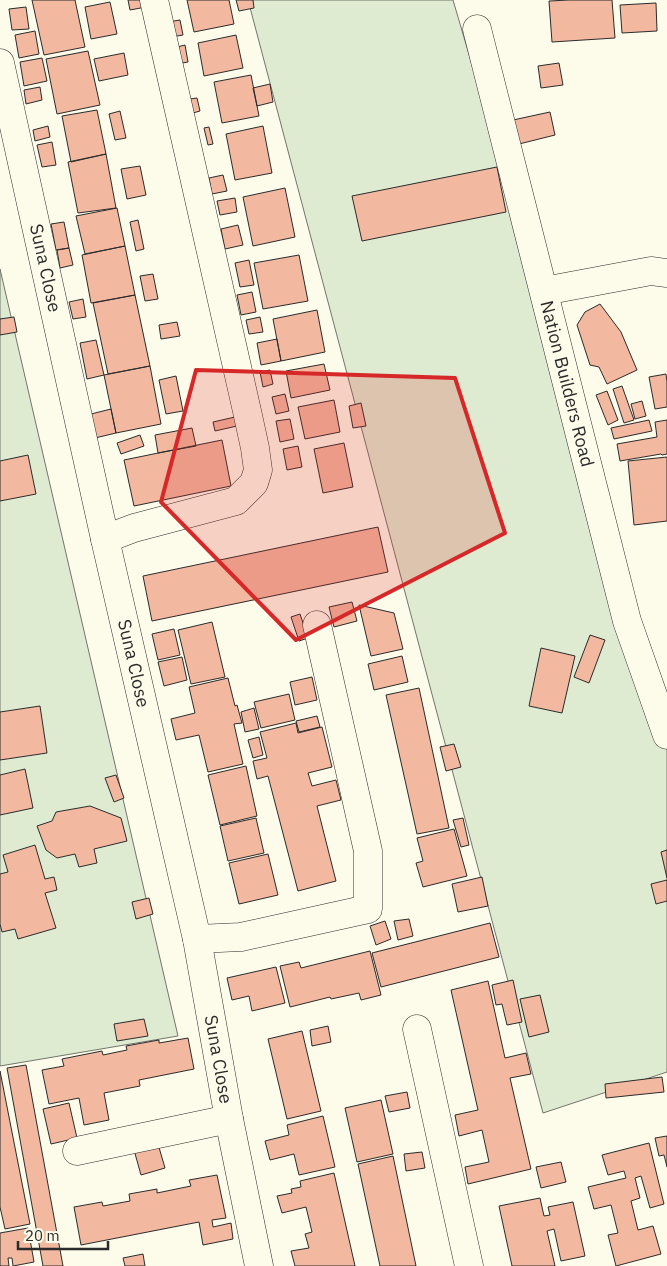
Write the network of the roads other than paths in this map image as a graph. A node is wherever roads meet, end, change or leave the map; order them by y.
1 (154, 0) edge
2 (477, 29) dead end
3 (0, 63) edge
4 (667, 273) edge
5 (544, 291) junction
6 (105, 539) junction
7 (317, 625) dead end
8 (665, 722) edge
9 (197, 939) junction
10 (417, 1029) dead end
11 (229, 1119) junction
12 (77, 1151) dead end
13 (259, 1266) edge
14 (469, 1266) edge

1 - 6 street
2 - 5 street, Nation Builders Road
3 - 6 street, Suna Close
4 - 5 street
5 - 8 street, Nation Builders Road
6 - 9 street, Suna Close
7 - 9 street
9 - 11 street, Suna Close
10 - 14 street
11 - 12 street
11 - 13 street, Suna Close

